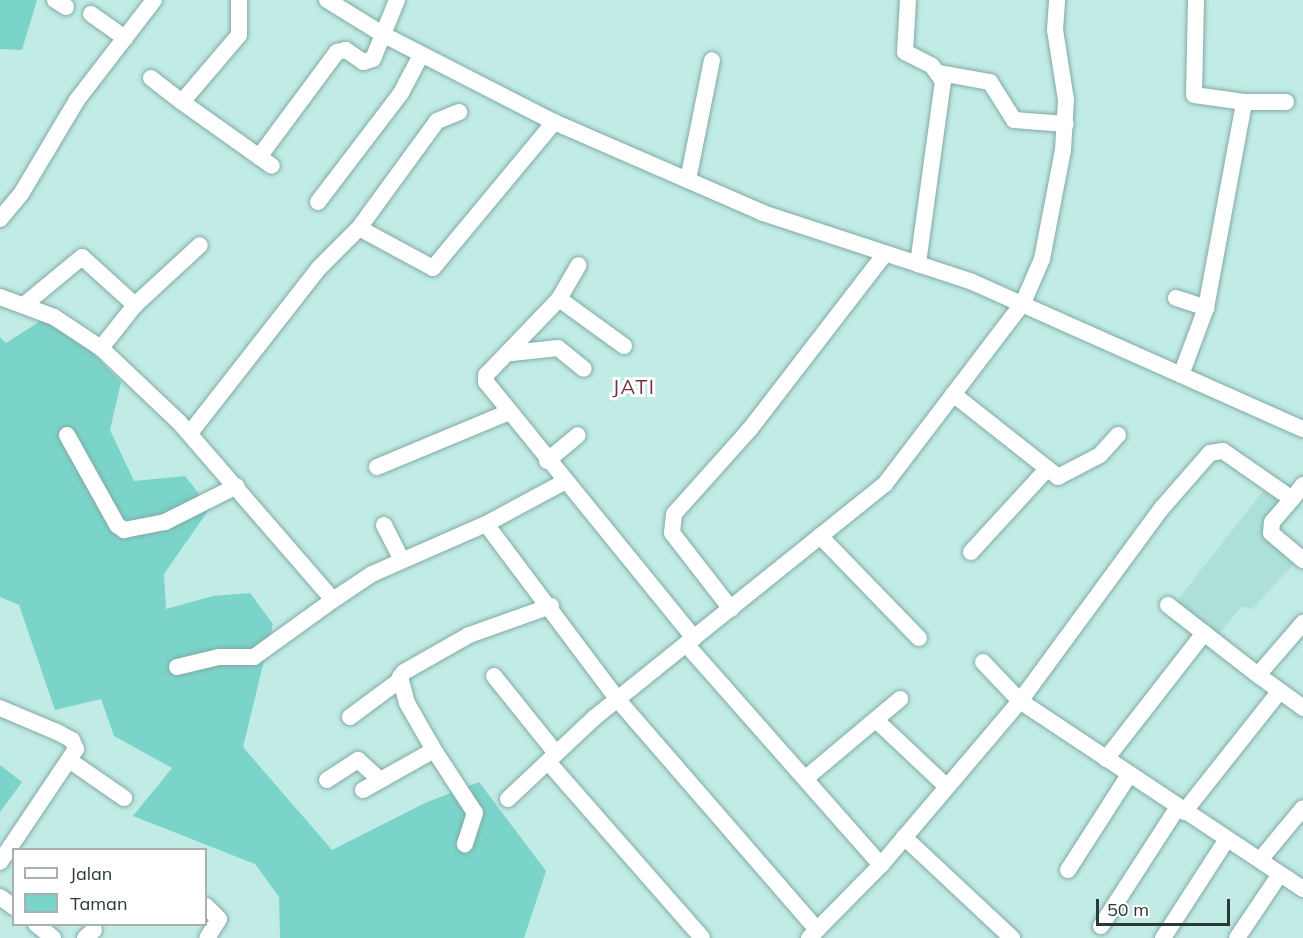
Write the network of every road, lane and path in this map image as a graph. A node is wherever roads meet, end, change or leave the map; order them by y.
1 (154, 0) edge
2 (239, 0) edge
3 (327, 0) edge
4 (397, 0) edge
5 (908, 0) edge
6 (1057, 0) edge
7 (1196, 0) edge
8 (91, 14) dead end
9 (384, 35) junction
10 (125, 38) junction
11 (422, 55) junction
12 (712, 60) dead end
13 (940, 74) junction
14 (151, 78) dead end
15 (182, 102) junction
16 (1244, 102) junction
17 (1286, 102) dead end
18 (459, 112) dead end
19 (554, 122) junction
20 (1066, 124) junction
21 (687, 180) junction
22 (318, 202) dead end
23 (0, 219) edge
24 (359, 228) junction
25 (200, 244) dead end
26 (885, 254) junction
27 (918, 264) junction
28 (579, 265) dead end
29 (0, 297) edge
30 (1176, 298) dead end
31 (560, 299) junction
32 (1023, 303) junction
33 (24, 305) junction
34 (135, 305) junction
35 (1206, 308) junction
36 (624, 346) dead end
37 (101, 348) junction
38 (512, 352) junction
39 (585, 369) dead end
40 (1181, 375) junction
41 (953, 394) junction
42 (507, 413) junction
43 (1303, 429) edge
44 (190, 433) junction
45 (67, 435) dead end
46 (578, 435) dead end
47 (1118, 435) dead end
48 (547, 461) junction
49 (377, 467) dead end
50 (1047, 469) junction
51 (564, 482) junction
52 (1303, 485) edge
53 (237, 486) junction
54 (1292, 499) junction
55 (486, 524) junction
56 (384, 525) dead end
57 (820, 536) junction
58 (971, 552) dead end
59 (401, 559) junction
60 (1303, 560) edge
61 (333, 600) junction
62 (1168, 605) dead end
63 (551, 606) junction
64 (731, 609) junction
65 (1303, 622) edge
66 (1204, 633) junction
67 (919, 638) dead end
68 (690, 641) junction
69 (982, 662) dead end
70 (177, 667) dead end
71 (1258, 675) junction
72 (494, 676) dead end
73 (400, 680) junction
74 (1280, 691) junction
75 (900, 699) dead end
76 (618, 700) junction
77 (1020, 701) junction
78 (0, 708) edge
79 (1303, 708) edge
80 (350, 717) dead end
81 (878, 721) junction
82 (434, 750) junction
83 (552, 758) junction
84 (1106, 759) junction
85 (69, 760) junction
86 (1129, 775) junction
87 (806, 778) junction
88 (327, 780) dead end
89 (380, 780) junction
90 (945, 785) junction
91 (363, 790) dead end
92 (124, 798) dead end
93 (508, 799) dead end
94 (1303, 808) edge
95 (1181, 810) junction
96 (904, 837) junction
97 (1227, 839) junction
98 (465, 844) dead end
99 (1260, 860) junction
100 (0, 862) edge
101 (881, 865) junction
102 (1068, 870) dead end
103 (1280, 874) junction
104 (1303, 889) edge
105 (207, 907) edge
106 (38, 926) edge
107 (1101, 926) dead end
108 (813, 934) edge
109 (53, 938) edge
110 (207, 938) edge
111 (702, 938) edge
112 (1012, 938) edge
113 (1163, 938) edge
114 (1237, 938) edge

1 - 10 street
2 - 15 street
3 - 9 street
4 - 9 street
5 - 13 street
6 - 20 street
7 - 16 street
8 - 10 street
9 - 11 street
9 - 15 street
10 - 23 street
11 - 19 street
11 - 22 street
12 - 21 street
13 - 20 street
13 - 27 street
14 - 15 street
16 - 17 street
16 - 35 street
18 - 24 street
19 - 21 street
19 - 24 street
20 - 32 street
21 - 26 street
24 - 44 street
25 - 34 street
26 - 27 street
26 - 64 street
27 - 32 street
28 - 31 street
29 - 33 street
30 - 35 street
31 - 36 street
31 - 38 street
32 - 40 street
32 - 41 street
33 - 34 street
33 - 37 street
34 - 37 street
35 - 40 street
37 - 44 street
38 - 39 street
38 - 42 street
40 - 43 street
41 - 50 street
41 - 57 street
42 - 48 street
42 - 49 street
44 - 53 street
45 - 53 street
46 - 48 street
47 - 50 street
48 - 51 street
50 - 58 street
51 - 55 street
51 - 68 street
52 - 54 street
53 - 61 street
54 - 60 street
54 - 77 street
55 - 59 street
55 - 63 street
56 - 59 street
57 - 64 street
57 - 67 street
59 - 61 street
61 - 70 street
62 - 66 street
63 - 73 street
63 - 76 street
64 - 68 street
65 - 71 street
66 - 71 street
66 - 84 street
68 - 76 street
68 - 87 street
69 - 77 street
71 - 74 street
72 - 83 street
73 - 80 street
73 - 82 street
74 - 79 street
74 - 95 street
75 - 81 street
76 - 83 street
76 - 108 street
77 - 84 street
77 - 90 street
78 - 85 street
81 - 87 street
81 - 90 street
82 - 89 street
82 - 98 street
83 - 93 street
83 - 111 street
84 - 86 street
85 - 92 street
85 - 100 street
86 - 95 street
86 - 102 street
87 - 101 street
88 - 89 street
89 - 91 street
90 - 96 street
94 - 99 street
95 - 97 street
95 - 107 street
96 - 101 street
96 - 112 street
97 - 99 street
97 - 113 street
99 - 103 street
101 - 108 street
103 - 104 street
103 - 114 street
105 - 110 street
106 - 109 street

